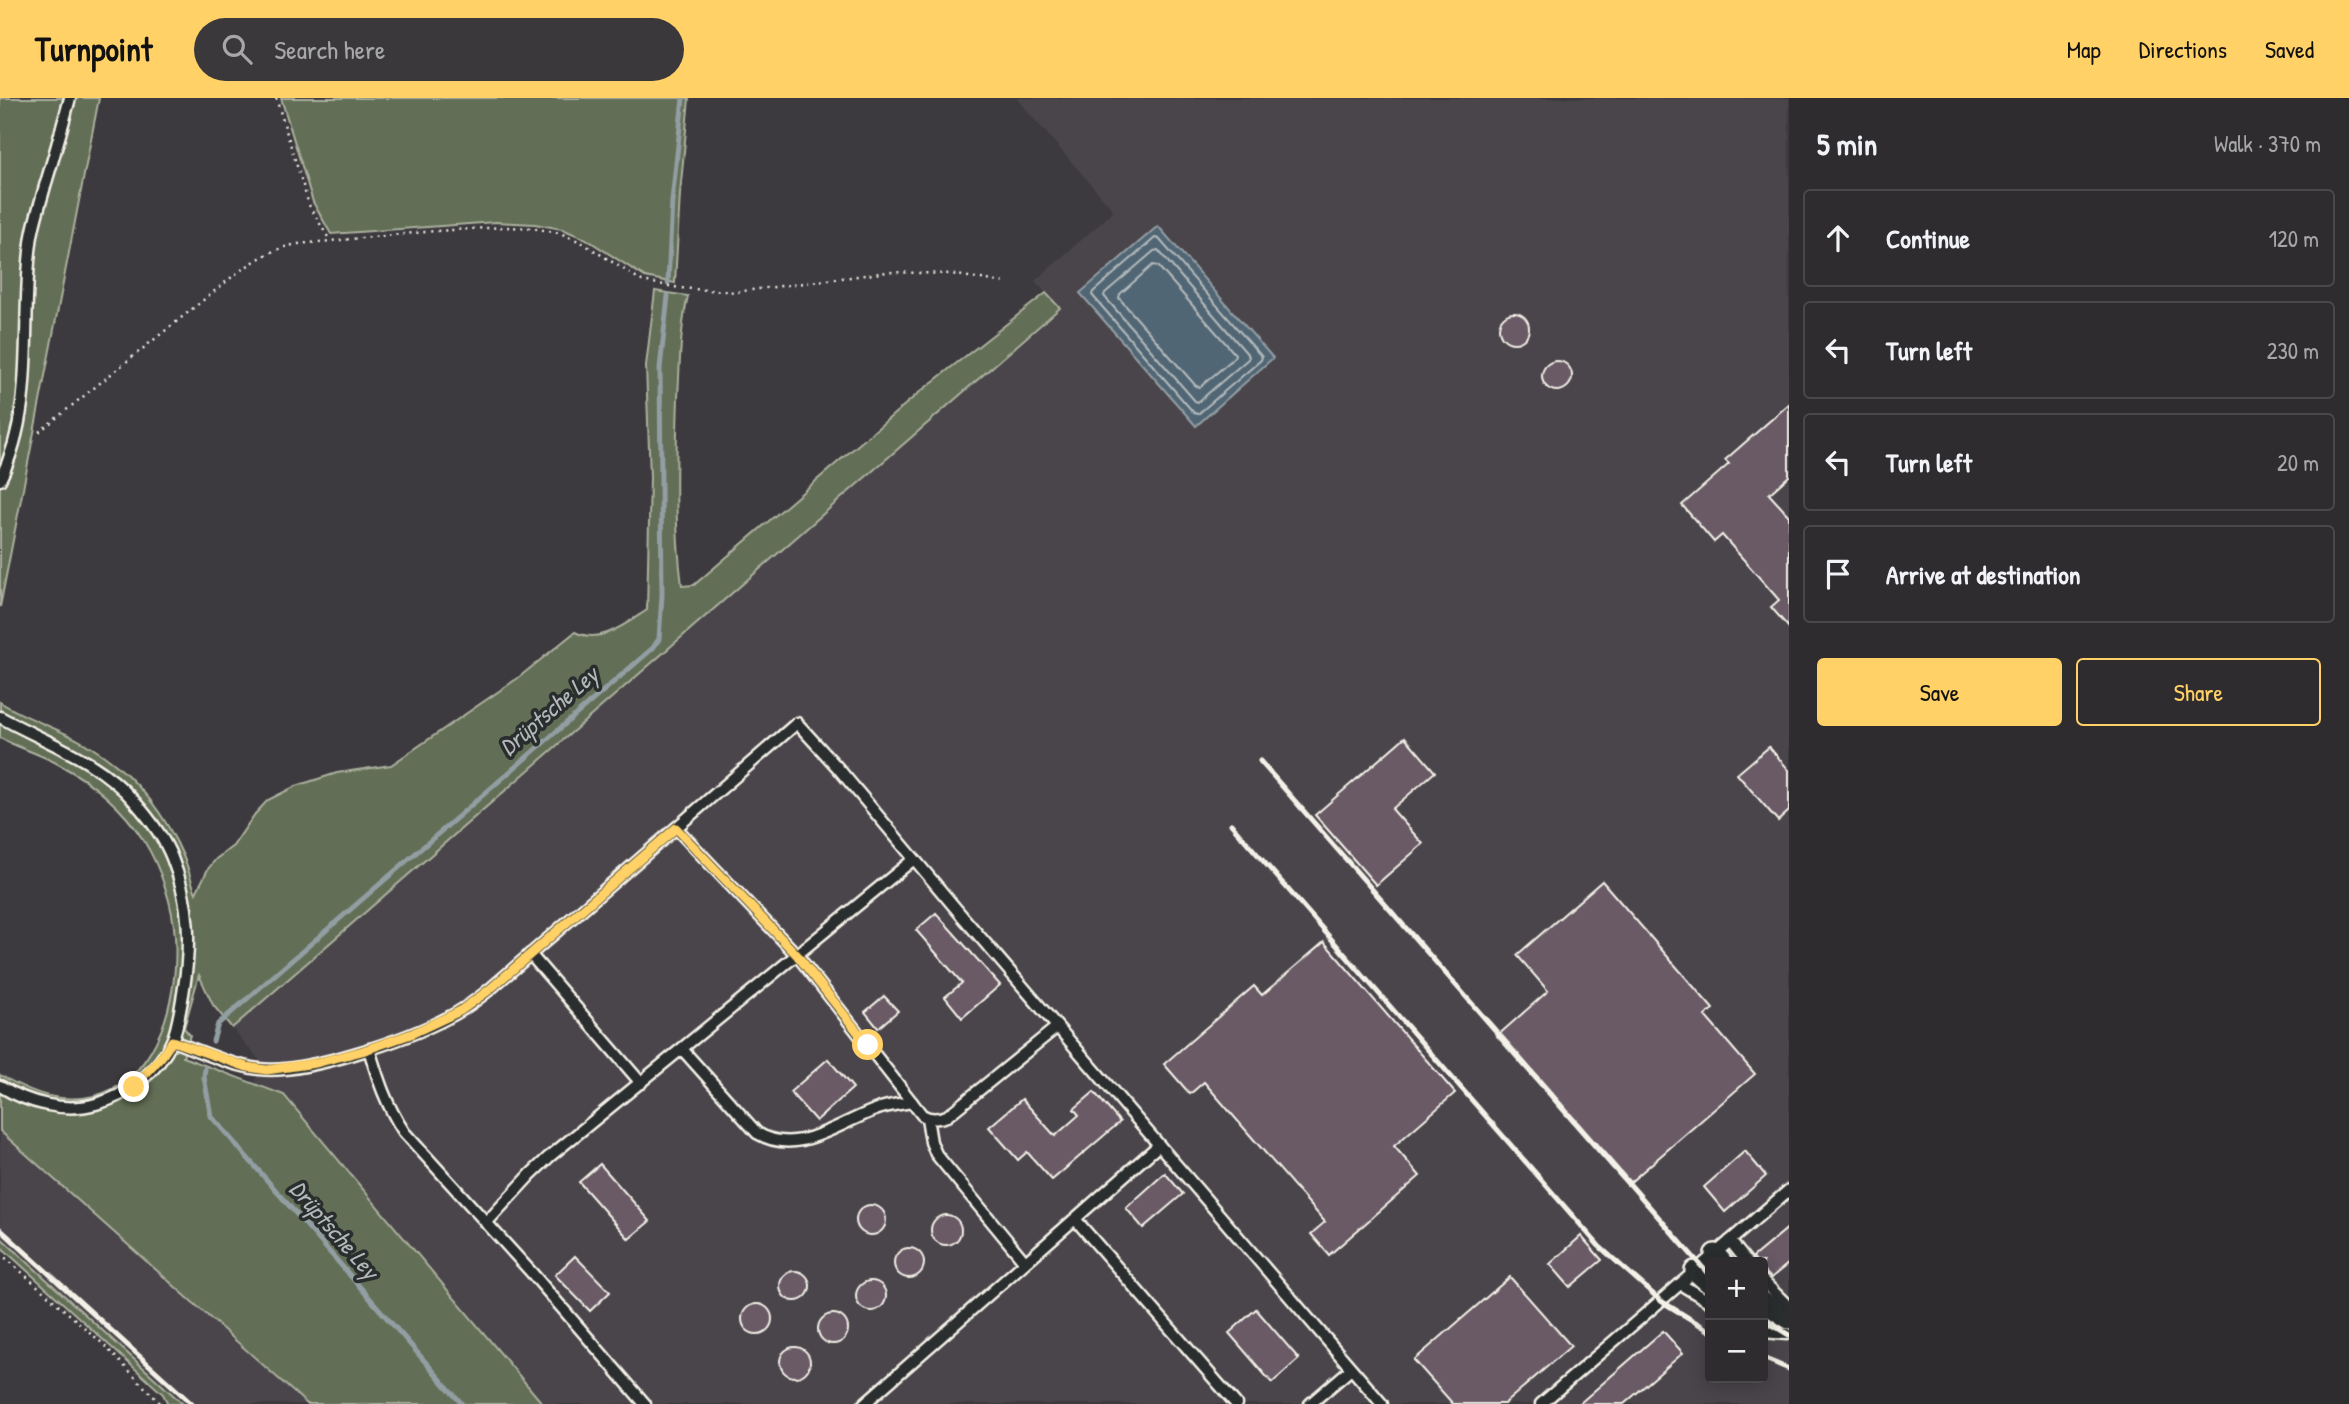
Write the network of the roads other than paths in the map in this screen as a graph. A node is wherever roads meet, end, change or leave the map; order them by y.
1 (70, 98) edge
2 (0, 480) edge
3 (0, 717) edge
4 (676, 828) junction
5 (914, 859) junction
6 (530, 954) junction
7 (797, 955) junction
8 (1057, 1027) junction
9 (172, 1041) junction
10 (369, 1049) junction
11 (682, 1049) junction
12 (641, 1083) junction
13 (0, 1086) edge
14 (912, 1102) junction
15 (927, 1118) junction
16 (1159, 1145) junction
17 (1789, 1189) edge
18 (1075, 1219) junction
19 (486, 1223) junction
20 (1722, 1252) edge
21 (1025, 1262) junction
22 (1695, 1280) edge
23 (1768, 1286) edge
24 (1705, 1295) edge
25 (1789, 1307) edge
26 (1768, 1308) edge
27 (1767, 1320) edge
28 (1788, 1330) edge
29 (1768, 1332) edge
30 (1351, 1369) junction
31 (645, 1404) edge
32 (864, 1404) edge
33 (1237, 1404) edge
34 (1310, 1404) edge
35 (1382, 1404) edge
36 (1541, 1404) edge

1 - 2 lane
3 - 9 lane
4 - 5 lane
4 - 6 lane
4 - 7 lane
5 - 7 lane
5 - 8 lane
6 - 10 lane
6 - 12 lane
7 - 11 lane
7 - 14 lane
8 - 15 lane
8 - 16 lane
9 - 10 lane
9 - 13 lane
10 - 19 lane
11 - 12 lane
11 - 14 lane
12 - 19 lane
14 - 15 lane
15 - 21 lane
16 - 18 lane
16 - 30 lane
17 - 20 lane
18 - 21 lane
18 - 33 lane
19 - 31 lane
20 - 22 lane
21 - 32 lane
22 - 24 lane
22 - 36 lane
23 - 25 lane
26 - 28 street
27 - 28 street
28 - 29 lane
30 - 34 lane
30 - 35 lane

